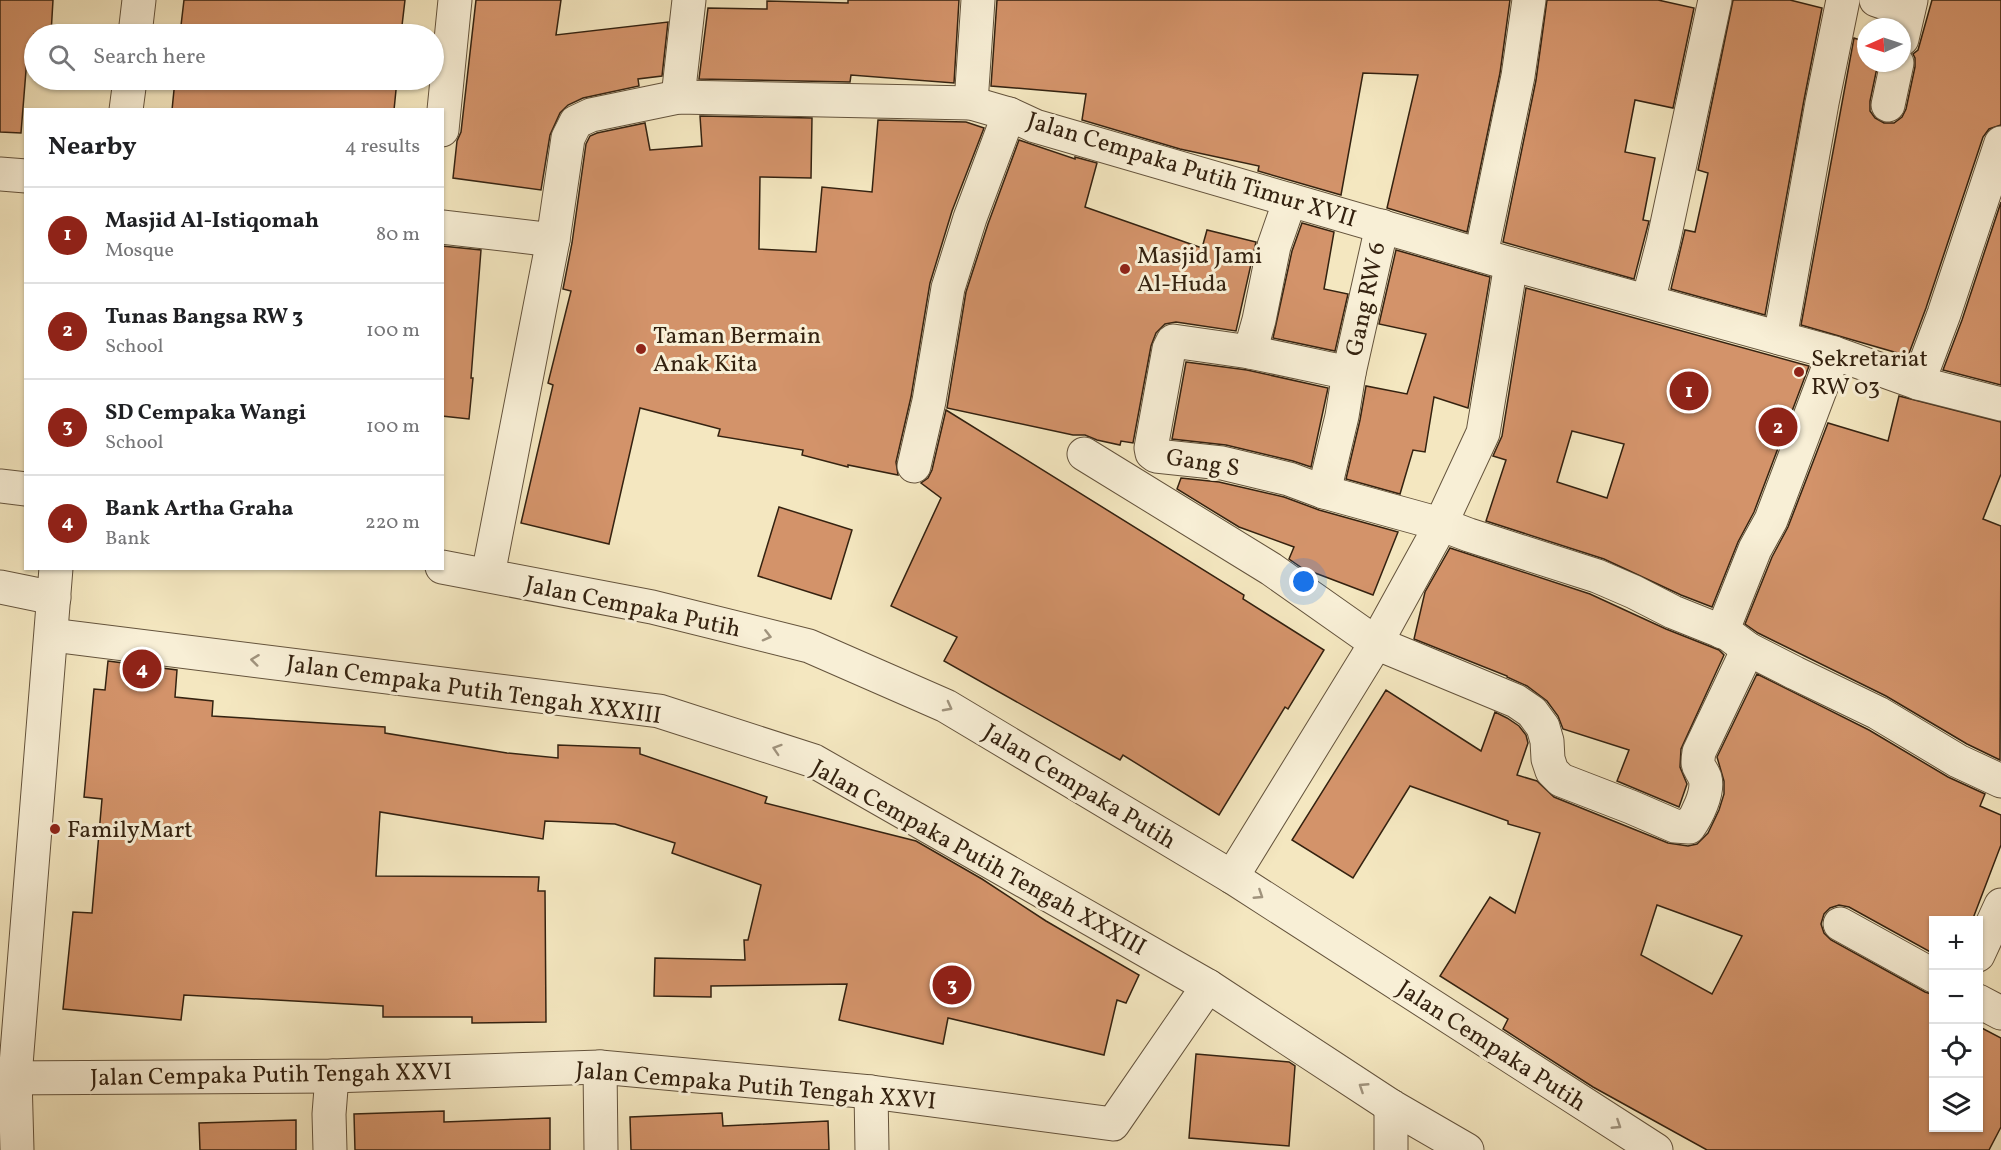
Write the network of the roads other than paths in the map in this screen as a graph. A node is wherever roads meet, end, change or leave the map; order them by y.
1 (139, 0) edge
2 (455, 0) edge
3 (689, 0) edge
4 (978, 0) edge
5 (1529, 0) edge
6 (1715, 0) edge
7 (1843, 0) edge
8 (1876, 0) edge
9 (1907, 16) edge
10 (136, 24) edge
11 (1895, 72) edge
12 (129, 90) edge
13 (678, 97) junction
14 (971, 103) junction
15 (1888, 105) dead end
16 (126, 108) edge
17 (444, 110) edge
18 (1010, 114) junction
19 (2001, 143) edge
20 (0, 174) edge
21 (24, 176) edge
22 (1290, 200) junction
23 (1382, 226) junction
24 (444, 227) edge
25 (553, 240) junction
26 (1496, 260) junction
27 (1648, 301) junction
28 (1780, 338) junction
29 (1250, 352) junction
30 (1834, 353) junction
31 (1349, 373) junction
32 (1918, 382) junction
33 (2001, 404) edge
34 (1084, 454) dead end
35 (1156, 456) junction
36 (914, 466) dead end
37 (0, 486) edge
38 (1138, 487) junction
39 (24, 489) edge
40 (1324, 492) junction
41 (1440, 524) junction
42 (444, 567) edge
43 (488, 575) junction
44 (55, 584) edge
45 (0, 587) edge
46 (52, 635) junction
47 (1735, 640) junction
48 (1376, 643) junction
49 (2001, 782) edge
50 (1232, 878) junction
51 (2001, 905) edge
52 (1840, 924) dead end
53 (1983, 944) edge
54 (1929, 973) edge
55 (1208, 986) junction
56 (1983, 1004) edge
57 (2001, 1013) edge
58 (600, 1067) junction
59 (332, 1076) junction
60 (8, 1078) edge
61 (871, 1092) junction
62 (1391, 1106) junction
63 (1112, 1137) edge
64 (17, 1150) edge
65 (330, 1150) edge
66 (601, 1150) edge
67 (872, 1150) edge
68 (1391, 1150) edge
69 (1467, 1150) edge
70 (1656, 1150) edge

1 - 10 street
2 - 17 street
3 - 13 street
4 - 14 street
5 - 26 street
6 - 27 street
7 - 28 street
8 - 9 street
11 - 15 street
12 - 16 street
13 - 14 street, Jalan Cempaka Putih Timur XVII
13 - 25 street, Jalan Cempaka Putih Timur XVII
14 - 18 street, Jalan Cempaka Putih Timur XVII
18 - 22 street, Jalan Cempaka Putih Timur XVII
18 - 36 street
19 - 32 street
20 - 21 street
22 - 23 street, Jalan Cempaka Putih Timur XVII
22 - 29 street
23 - 26 street, Jalan Cempaka Putih Timur XVII
23 - 31 street, Gang RW 6
24 - 25 street
25 - 43 street, Jalan Cempaka Putih Timur XVII
26 - 27 street, Jalan Cempaka Putih Timur XVII
26 - 41 street
27 - 28 street, Jalan Cempaka Putih Timur XVII
28 - 30 street, Jalan Cempaka Putih Timur XVII
29 - 31 street, Gang RW 6
29 - 35 street, Gang S
30 - 32 street, Jalan Cempaka Putih Timur XVII
30 - 47 street
31 - 40 street, Gang RW 6
32 - 33 street, Jalan Cempaka Putih Timur XVII
34 - 38 street
35 - 38 street
35 - 40 street, Gang S
37 - 39 street
38 - 48 street
40 - 41 street, Gang S
41 - 47 street, Gang S
41 - 48 street
42 - 43 street, Jalan Cempaka Putih
43 -> 50 street, Jalan Cempaka Putih
44 - 45 street
44 - 46 street
55 -> 46 street, Jalan Cempaka Putih Tengah XXXIII
46 - 60 street
47 - 48 street
47 - 49 street, Gang S
48 - 50 street
50 -> 70 street, Jalan Cempaka Putih
51 - 53 street
52 - 54 street
62 -> 55 street, Jalan Cempaka Putih Tengah XXXIII
55 - 63 street, Jalan Cempaka Putih Tengah XXVI
56 - 57 street
58 - 59 street, Jalan Cempaka Putih Tengah XXVI
58 - 61 street, Jalan Cempaka Putih Tengah XXVI
58 - 66 street
59 - 60 street, Jalan Cempaka Putih Tengah XXVI
59 - 65 street
60 - 64 street
61 - 63 street, Jalan Cempaka Putih Tengah XXVI
61 - 67 street
62 - 68 street
62 - 69 street, Jalan Cempaka Putih Tengah XXXIII

